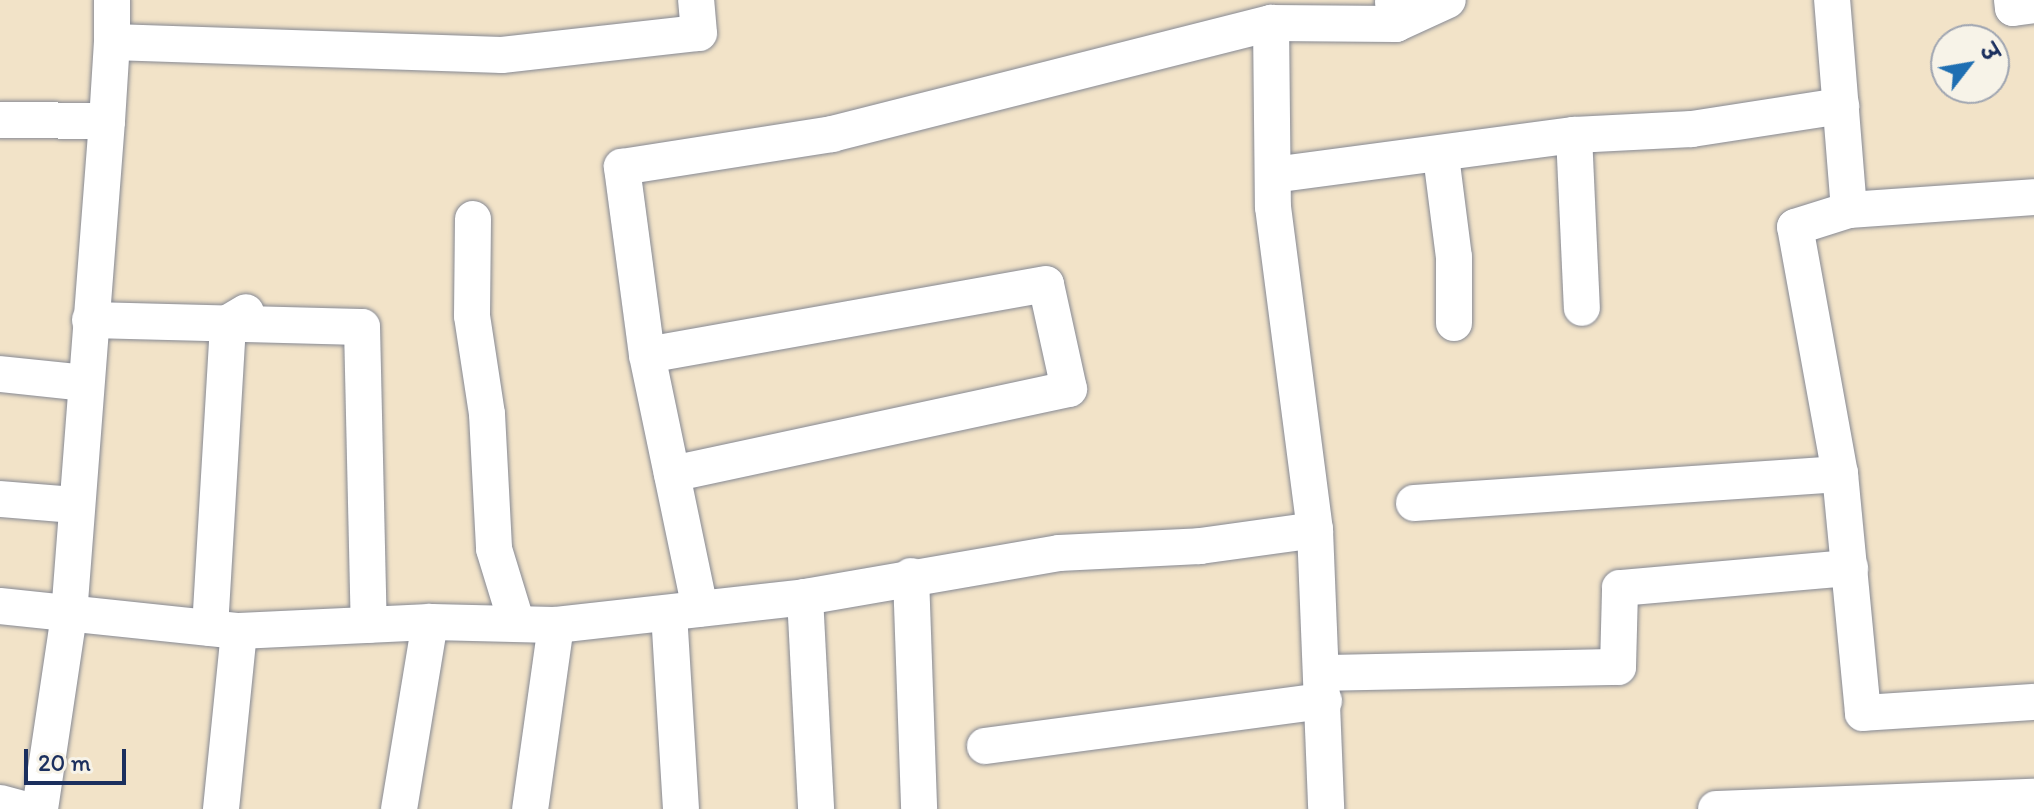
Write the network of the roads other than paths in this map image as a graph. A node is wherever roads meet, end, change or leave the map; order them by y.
1 (112, 0) edge
2 (696, 0) edge
3 (1448, 0) edge
4 (1832, 0) edge
5 (2012, 0) edge
6 (2034, 5) edge
7 (1394, 12) edge
8 (1271, 23) junction
9 (112, 42) junction
10 (1841, 106) junction
11 (0, 120) edge
12 (107, 121) junction
13 (1574, 135) junction
14 (1441, 156) junction
15 (1273, 175) junction
16 (2034, 197) edge
17 (1849, 210) junction
18 (473, 219) dead end
19 (259, 304) dead end
20 (1582, 308) dead end
21 (90, 320) junction
22 (228, 323) junction
23 (1454, 323) dead end
24 (647, 355) junction
25 (0, 374) edge
26 (85, 383) junction
27 (672, 474) junction
28 (1840, 474) junction
29 (0, 499) edge
30 (1414, 503) dead end
31 (75, 505) junction
32 (1315, 530) junction
33 (1850, 568) junction
34 (911, 576) junction
35 (805, 597) junction
36 (0, 606) edge
37 (684, 611) junction
38 (69, 615) junction
39 (430, 622) junction
40 (517, 624) junction
41 (369, 625) junction
42 (556, 625) junction
43 (224, 630) junction
44 (1323, 687) junction
45 (2034, 702) edge
46 (985, 746) dead end
47 (2034, 797) edge
48 (0, 803) edge
49 (1948, 805) edge
50 (22, 809) edge
51 (40, 809) edge
52 (221, 809) edge
53 (399, 809) edge
54 (530, 809) edge
55 (681, 809) edge
56 (816, 809) edge
57 (919, 809) edge
58 (1326, 809) edge
59 (1716, 809) edge

1 - 9 street
2 - 9 street
3 - 7 street
4 - 10 street
5 - 6 street
7 - 8 street
8 - 15 street
8 - 24 street
9 - 12 street
10 - 13 street
10 - 17 street
11 - 12 street
12 - 21 street
13 - 14 street
13 - 20 street
14 - 15 street
14 - 23 street
15 - 32 street
16 - 17 street
17 - 28 street
18 - 40 street
19 - 22 street
21 - 22 street
21 - 26 street
22 - 41 street
22 - 43 street
24 - 27 street
24 - 27 street
25 - 26 street
26 - 31 street
27 - 37 street
28 - 30 street
28 - 33 street
29 - 31 street
31 - 38 street
32 - 34 street
32 - 44 street
33 - 44 street
33 - 45 street
34 - 35 street
34 - 57 street
35 - 37 street
35 - 56 street
36 - 38 street
37 - 42 street
37 - 55 street
38 - 43 street
38 - 51 street
39 - 40 street
39 - 41 street
39 - 53 street
40 - 42 street
41 - 43 street
42 - 54 street
43 - 52 street
44 - 46 street
44 - 58 street
47 - 49 street
48 - 50 street
49 - 59 street

